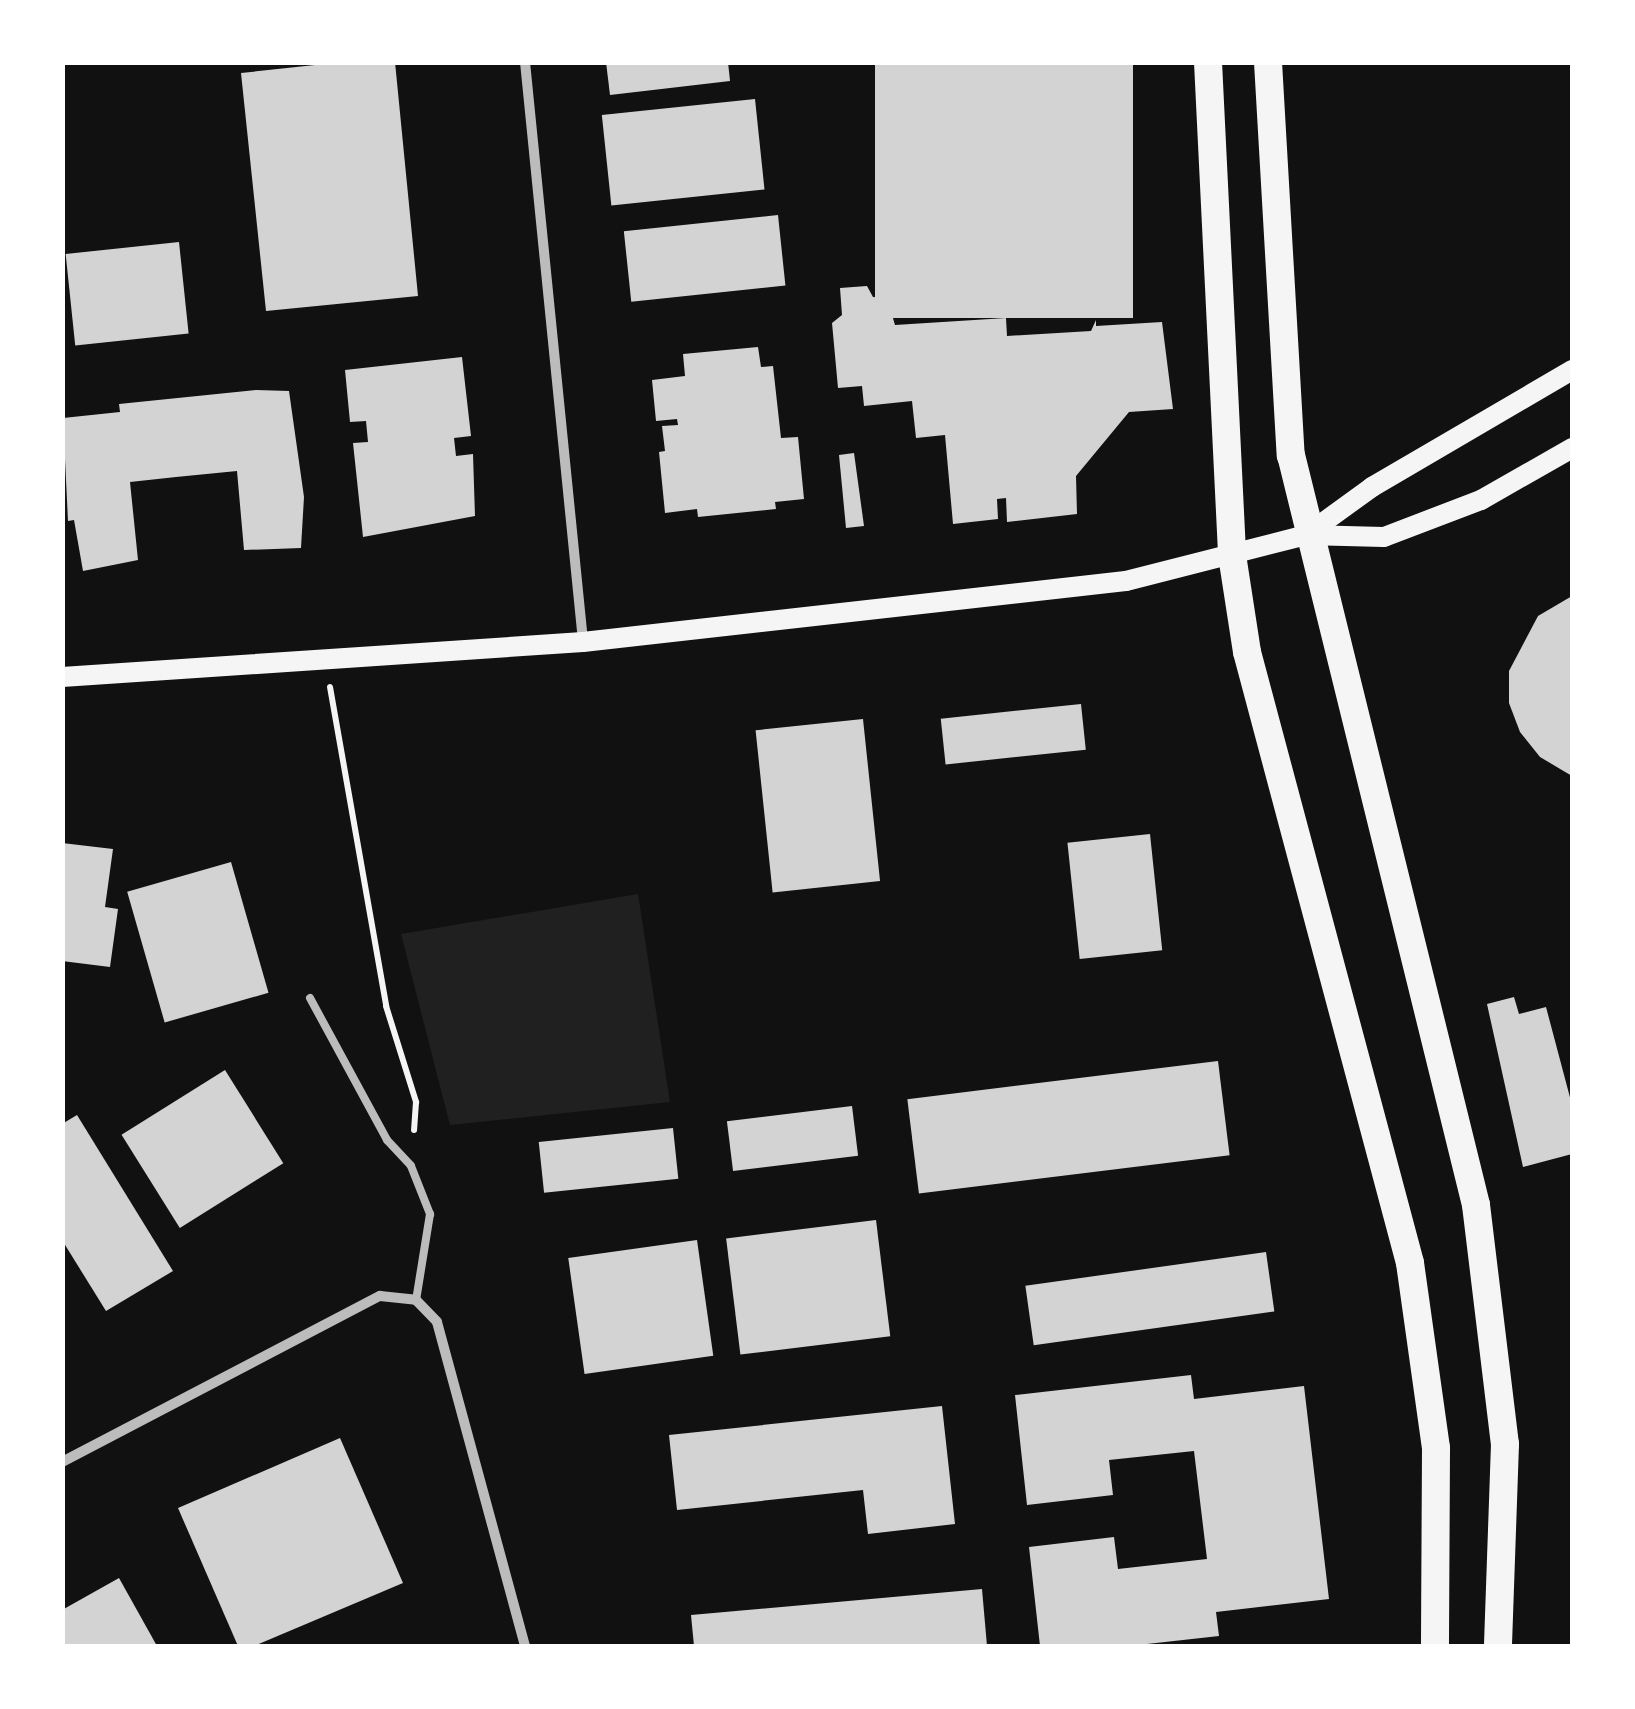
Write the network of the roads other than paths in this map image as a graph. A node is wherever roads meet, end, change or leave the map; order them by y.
1 (526, 62) edge
2 (1208, 62) edge
3 (1268, 62) edge
4 (1572, 370) edge
5 (1572, 448) edge
6 (1306, 535) junction
7 (1232, 555) junction
8 (584, 642) junction
9 (62, 677) edge
10 (310, 998) dead end
11 (416, 1300) junction
12 (62, 1462) edge
13 (524, 1646) edge
14 (1435, 1646) edge
15 (1498, 1646) edge

1 - 8 street
2 - 7 highway
3 - 6 highway
4 - 6 main road
5 - 6 main road
6 - 7 main road
6 - 15 highway
7 - 8 main road
7 - 14 highway
8 - 9 main road
10 - 11 lane
11 - 12 street
11 - 13 street

